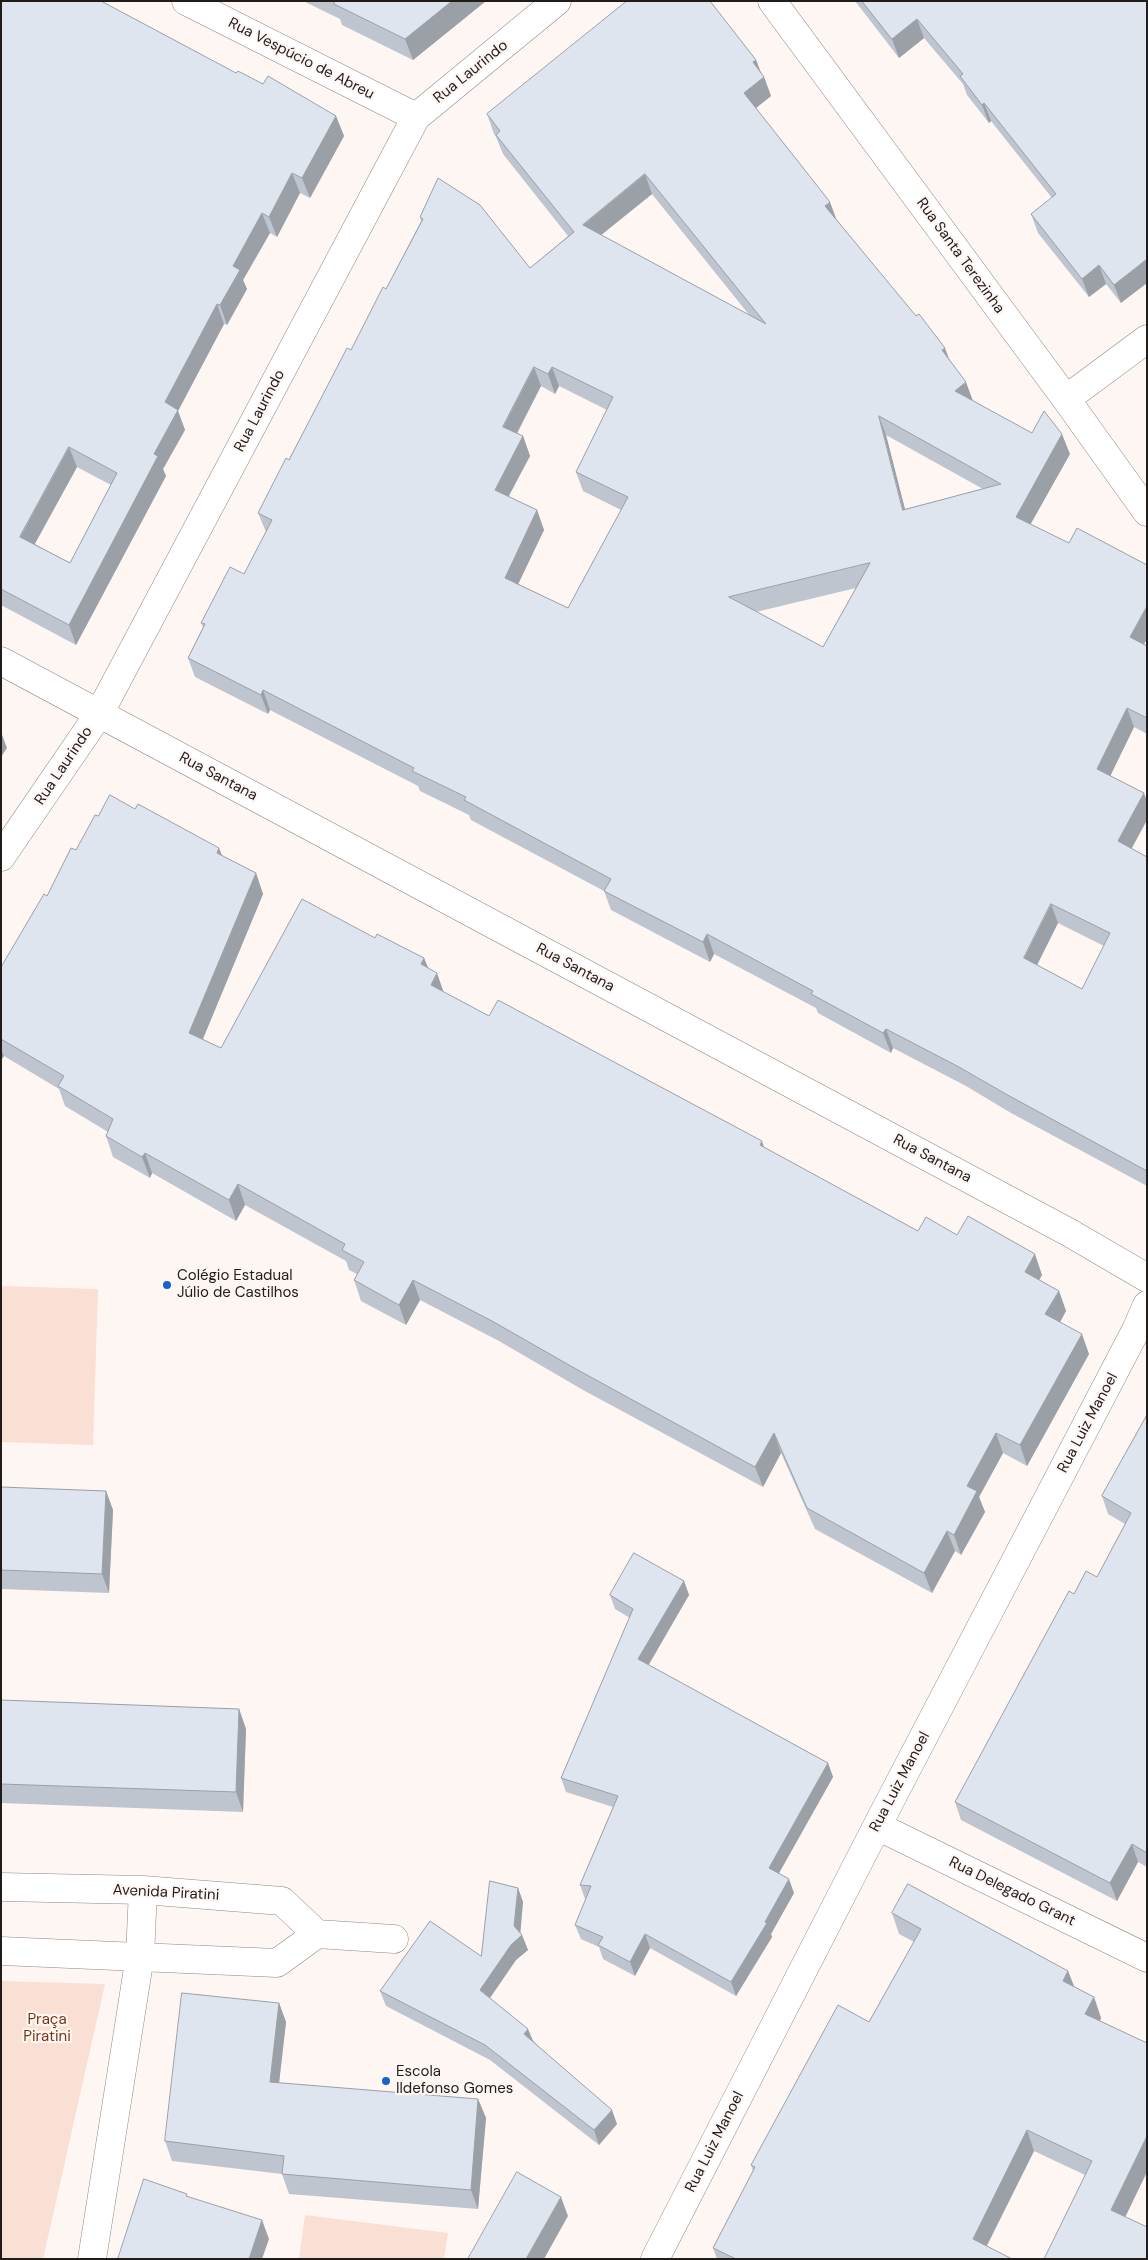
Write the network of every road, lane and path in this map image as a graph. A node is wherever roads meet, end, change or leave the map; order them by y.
1 (186, 1) edge
2 (557, 1) edge
3 (772, 1) edge
4 (416, 117) junction
5 (1147, 339) edge
6 (1066, 399) junction
7 (1147, 512) edge
8 (1, 661) edge
9 (99, 714) junction
10 (1, 857) edge
11 (1147, 1278) edge
12 (1147, 1305) edge
13 (877, 1826) junction
14 (1, 1887) edge
15 (142, 1890) junction
16 (317, 1934) junction
17 (394, 1939) dead end
18 (1, 1951) edge
19 (140, 1956) junction
20 (1147, 1958) edge
21 (92, 2259) edge
22 (655, 2259) edge

1 - 4 street, Rua Vespúcio de Abreu
2 - 4 street, Rua Laurindo
3 - 6 street, Rua Santa Terezinha
4 - 9 street, Rua Laurindo
5 - 6 street
6 - 7 street, Rua Santa Terezinha
8 - 9 street, Rua Santana
9 - 10 street, Rua Laurindo
9 - 11 street, Rua Santana
12 - 13 street, Rua Luiz Manoel
13 - 20 street, Rua Delegado Grant
13 - 22 street, Rua Luiz Manoel
14 - 15 street, Avenida Piratini
15 - 16 street, Avenida Piratini
15 - 19 street
16 - 17 street
16 - 19 street
18 - 19 street
19 - 21 street

